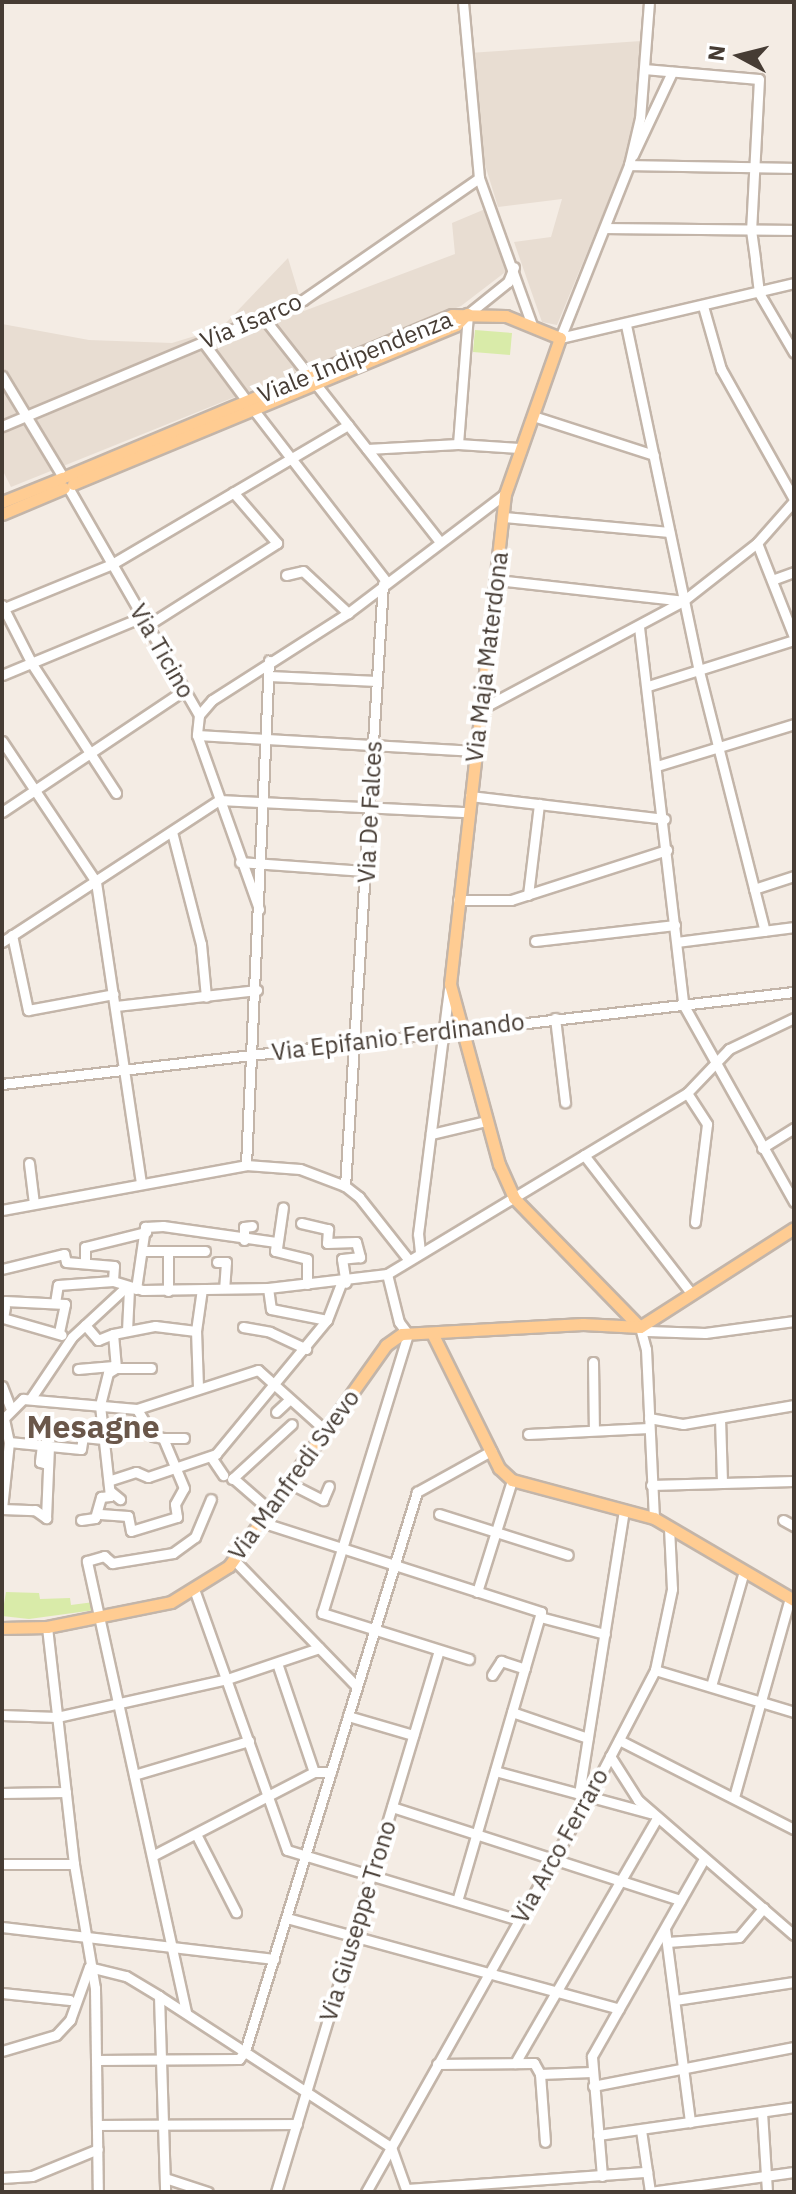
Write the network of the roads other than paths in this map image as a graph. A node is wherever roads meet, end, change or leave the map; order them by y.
1 (463, 2) edge
2 (649, 2) edge
3 (644, 69) junction
4 (672, 72) junction
5 (630, 161) junction
6 (756, 168) junction
7 (794, 168) edge
8 (479, 178) junction
9 (607, 228) junction
10 (751, 230) junction
11 (794, 230) edge
12 (514, 267) junction
13 (794, 283) edge
14 (759, 293) junction
15 (703, 306) junction
16 (468, 314) junction
17 (263, 317) junction
18 (532, 325) junction
19 (626, 325) junction
20 (560, 338) junction
21 (203, 342) junction
22 (794, 353) edge
23 (2, 376) edge
24 (312, 379) junction
25 (249, 404) junction
26 (26, 416) junction
27 (533, 416) junction
28 (348, 425) junction
29 (2, 426) edge
30 (458, 444) junction
31 (519, 448) junction
32 (367, 449) junction
33 (654, 455) junction
34 (292, 457) junction
35 (66, 482) junction
36 (233, 492) junction
37 (505, 494) junction
38 (794, 500) edge
39 (2, 502) edge
40 (2, 514) edge
41 (504, 517) junction
42 (669, 532) junction
43 (440, 542) junction
44 (757, 543) junction
45 (112, 564) junction
46 (794, 572) edge
47 (286, 575) dead end
48 (497, 580) junction
49 (772, 580) junction
50 (384, 583) junction
51 (683, 601) junction
52 (2, 608) edge
53 (348, 613) junction
54 (145, 621) junction
55 (639, 627) junction
56 (794, 638) edge
57 (269, 661) junction
58 (32, 664) junction
59 (699, 671) junction
60 (2, 675) edge
61 (269, 676) junction
62 (377, 681) junction
63 (648, 686) junction
64 (184, 690) junction
65 (481, 709) junction
66 (199, 715) junction
67 (794, 724) edge
68 (197, 735) junction
69 (267, 739) junction
70 (2, 741) edge
71 (374, 747) junction
72 (717, 747) junction
73 (476, 751) junction
74 (92, 755) junction
75 (657, 766) junction
76 (35, 791) junction
77 (116, 793) dead end
78 (470, 796) junction
79 (219, 800) junction
80 (265, 801) junction
81 (539, 804) junction
82 (370, 807) junction
83 (2, 812) edge
84 (468, 812) junction
85 (665, 819) junction
86 (172, 832) junction
87 (667, 850) junction
88 (240, 862) junction
89 (262, 864) junction
90 (367, 871) junction
91 (794, 876) edge
92 (96, 882) junction
93 (754, 889) junction
94 (528, 895) junction
95 (458, 900) junction
96 (260, 912) junction
97 (675, 925) junction
98 (794, 927) edge
99 (765, 931) junction
100 (12, 935) junction
101 (535, 941) dead end
102 (2, 942) edge
103 (677, 942) junction
104 (450, 984) junction
105 (257, 990) junction
106 (794, 992) edge
107 (114, 994) junction
108 (206, 997) junction
109 (683, 1004) junction
110 (116, 1006) junction
111 (555, 1018) junction
112 (794, 1018) edge
113 (464, 1030) junction
114 (446, 1032) junction
115 (357, 1041) junction
116 (254, 1053) junction
117 (716, 1065) junction
118 (125, 1068) junction
119 (2, 1084) edge
120 (687, 1093) junction
121 (565, 1102) dead end
122 (486, 1121) junction
123 (794, 1128) edge
124 (431, 1134) junction
125 (762, 1148) junction
126 (584, 1155) junction
127 (29, 1163) dead end
128 (246, 1165) junction
129 (141, 1182) junction
130 (348, 1188) junction
131 (514, 1198) junction
132 (34, 1201) junction
133 (794, 1202) edge
134 (283, 1207) dead end
135 (2, 1208) edge
136 (695, 1222) dead end
137 (301, 1223) dead end
138 (252, 1226) dead end
139 (794, 1228) edge
140 (145, 1229) junction
141 (266, 1229) dead end
142 (244, 1240) junction
143 (273, 1245) junction
144 (144, 1251) junction
145 (205, 1251) dead end
146 (420, 1252) junction
147 (168, 1253) junction
148 (408, 1259) junction
149 (85, 1261) junction
150 (217, 1262) dead end
151 (2, 1269) edge
152 (387, 1274) junction
153 (113, 1281) junction
154 (344, 1283) junction
155 (307, 1284) junction
156 (130, 1288) junction
157 (224, 1288) junction
158 (268, 1288) junction
159 (202, 1289) junction
160 (168, 1291) junction
161 (691, 1293) junction
162 (57, 1296) junction
163 (327, 1320) junction
164 (794, 1321) edge
165 (85, 1325) junction
166 (243, 1327) dead end
167 (640, 1327) junction
168 (127, 1331) junction
169 (196, 1331) junction
170 (59, 1333) junction
171 (432, 1333) junction
172 (113, 1334) junction
173 (408, 1334) junction
174 (70, 1339) junction
175 (306, 1349) junction
176 (593, 1362) dead end
177 (151, 1368) dead end
178 (78, 1369) dead end
179 (111, 1369) junction
180 (271, 1383) junction
181 (2, 1386) edge
182 (198, 1387) junction
183 (31, 1398) junction
184 (289, 1400) junction
185 (100, 1405) junction
186 (794, 1405) edge
187 (10, 1407) junction
188 (137, 1409) junction
189 (276, 1412) dead end
190 (720, 1418) junction
191 (3, 1420) edge
192 (649, 1423) junction
193 (292, 1424) dead end
194 (594, 1430) junction
195 (326, 1431) junction
196 (528, 1434) dead end
197 (163, 1438) junction
198 (184, 1438) dead end
199 (101, 1439) junction
200 (9, 1442) junction
201 (47, 1446) junction
202 (491, 1451) junction
203 (211, 1457) junction
204 (176, 1469) junction
205 (229, 1477) junction
206 (111, 1480) junction
207 (512, 1480) junction
208 (794, 1481) edge
209 (722, 1483) junction
210 (291, 1484) junction
211 (651, 1485) junction
212 (329, 1486) dead end
213 (110, 1491) junction
214 (120, 1499) dead end
215 (211, 1499) dead end
216 (624, 1511) junction
217 (272, 1512) junction
218 (100, 1514) junction
219 (439, 1514) dead end
220 (654, 1518) junction
221 (81, 1520) dead end
222 (783, 1520) dead end
223 (264, 1523) junction
224 (794, 1526) edge
225 (669, 1527) junction
226 (496, 1532) junction
227 (342, 1549) junction
228 (568, 1555) dead end
229 (235, 1561) junction
230 (394, 1565) junction
231 (744, 1571) junction
232 (194, 1589) junction
233 (477, 1592) junction
234 (792, 1599) edge
235 (540, 1614) junction
236 (98, 1617) junction
237 (47, 1627) junction
238 (2, 1628) edge
239 (375, 1630) junction
240 (605, 1634) junction
241 (319, 1648) junction
242 (439, 1650) junction
243 (469, 1659) dead end
244 (277, 1663) junction
245 (525, 1669) junction
246 (655, 1670) junction
247 (492, 1675) dead end
248 (227, 1679) junction
249 (711, 1686) junction
250 (357, 1687) junction
251 (762, 1702) junction
252 (119, 1703) junction
253 (512, 1712) junction
254 (794, 1712) edge
255 (2, 1715) edge
256 (348, 1716) junction
257 (57, 1717) junction
258 (413, 1735) junction
259 (588, 1738) junction
260 (619, 1740) junction
261 (249, 1741) junction
262 (610, 1756) junction
263 (495, 1771) junction
264 (314, 1772) junction
265 (331, 1772) junction
266 (134, 1775) junction
267 (66, 1792) junction
268 (2, 1793) edge
269 (268, 1796) junction
270 (584, 1796) junction
271 (734, 1797) junction
272 (392, 1807) junction
273 (655, 1816) junction
274 (793, 1826) edge
275 (196, 1834) junction
276 (476, 1835) junction
277 (306, 1855) junction
278 (152, 1856) junction
279 (554, 1860) junction
280 (703, 1861) junction
281 (2, 1864) edge
282 (74, 1864) junction
283 (373, 1875) junction
284 (620, 1880) junction
285 (680, 1900) junction
286 (457, 1901) junction
287 (763, 1908) junction
288 (236, 1912) dead end
289 (287, 1918) junction
290 (519, 1920) junction
291 (2, 1927) edge
292 (665, 1929) junction
293 (794, 1935) edge
294 (355, 1936) junction
295 (84, 1939) junction
296 (667, 1942) junction
297 (173, 1949) junction
298 (274, 1959) junction
299 (89, 1967) junction
300 (488, 1973) junction
301 (794, 1982) edge
302 (2, 1993) edge
303 (554, 1993) junction
304 (159, 1996) junction
305 (70, 2000) dead end
306 (675, 2000) junction
307 (619, 2009) junction
308 (186, 2012) junction
309 (794, 2047) edge
310 (2, 2051) edge
311 (245, 2051) junction
312 (161, 2059) junction
313 (96, 2060) junction
314 (515, 2063) junction
315 (437, 2064) junction
316 (684, 2068) junction
317 (592, 2072) junction
318 (540, 2074) junction
319 (593, 2086) junction
320 (307, 2092) junction
321 (794, 2107) edge
322 (762, 2112) junction
323 (690, 2122) junction
324 (162, 2123) junction
325 (297, 2124) junction
326 (98, 2125) junction
327 (641, 2130) junction
328 (598, 2135) junction
329 (545, 2142) dead end
330 (391, 2147) junction
331 (98, 2149) junction
332 (647, 2172) junction
333 (794, 2172) edge
334 (602, 2176) junction
335 (767, 2176) junction
336 (2, 2178) edge
337 (165, 2178) junction
338 (407, 2190) edge
339 (98, 2192) edge
340 (165, 2192) edge
341 (208, 2192) edge
342 (276, 2192) edge
343 (366, 2192) edge
344 (650, 2192) edge
345 (767, 2192) edge

1 - 8 street
2 - 3 street
3 - 4 street
3 - 5 street
4 - 5 street
4 - 6 street
5 - 6 street
5 - 9 street
6 - 7 street
6 - 10 street
8 - 12 street
8 - 17 street, Via Isarco
9 - 10 street
9 - 20 street
10 - 11 street
10 - 14 street
12 - 16 street
12 - 18 street
13 - 14 street
14 - 15 street
14 - 22 street
15 - 19 street
15 - 38 street
16 - 18 main road, Viale Indipendenza
16 - 24 main road, Viale Indipendenza
16 - 30 street
17 - 21 street, Via Isarco
17 - 24 street
18 - 20 main road, Viale Indipendenza
19 - 20 street
19 - 33 street
20 - 27 main road, Via Maja Materdona
21 - 25 street
21 - 26 street, Via Isarco
23 - 26 street, Via Ticino
24 - 25 main road, Viale Indipendenza
24 - 28 street
25 - 34 street
25 - 35 main road, Viale Indipendenza
26 - 29 street, Via Isarco
26 - 35 street, Via Ticino
27 - 31 main road, Via Maja Materdona
27 - 33 street
28 - 32 street
28 - 34 street
30 - 31 street
30 - 32 street
31 - 37 main road, Via Maja Materdona
32 - 43 street
33 - 42 street
34 - 36 street
34 - 50 street
35 - 39 main road, Viale Indipendenza
35 - 40 main road, Viale Indipendenza
35 - 45 street, Via Ticino
36 - 45 street
36 - 54 street
37 - 41 main road, Via Maja Materdona
37 - 43 street
38 - 44 street
41 - 42 street
41 - 48 main road, Via Maja Materdona
42 - 51 street
43 - 50 street
44 - 49 street
44 - 51 street
45 - 52 street
45 - 54 street, Via Ticino
46 - 49 street
47 - 53 street
48 - 51 street
48 - 65 main road, Via Maja Materdona
49 - 56 street
50 - 53 street
50 - 62 street, Via De Falces
51 - 55 street
51 - 59 street
52 - 58 street
53 - 57 street
54 - 58 street
54 - 64 street, Via Ticino
55 - 63 street
55 - 65 street
56 - 59 street
57 - 61 street
57 - 66 street
58 - 60 street
58 - 74 street
59 - 63 street
59 - 72 street
61 - 62 street
61 - 69 street
62 - 71 street, Via De Falces
63 - 75 street
64 - 66 street, Via Ticino
64 - 74 street
65 - 73 main road, Via Maja Materdona
66 - 68 street, Via Ticino
67 - 72 street
68 - 69 street
68 - 79 street, Via Ticino
69 - 71 street
69 - 80 street
70 - 76 street
71 - 73 street
71 - 82 street, Via De Falces
72 - 75 street
72 - 93 street
73 - 78 main road, Via Maja Materdona
74 - 76 street
74 - 77 street
75 - 85 street
76 - 83 street
76 - 92 street
78 - 81 street
78 - 84 main road, Via Maja Materdona
79 - 80 street
79 - 86 street
79 - 88 street, Via Ticino
80 - 82 street
80 - 89 street
81 - 85 street
81 - 94 street
82 - 84 street
82 - 90 street, Via De Falces
84 - 95 main road, Via Maja Materdona
85 - 87 street
86 - 92 street
86 - 108 street
87 - 94 street
87 - 97 street
88 - 89 street
88 - 96 street, Via Ticino
89 - 90 street
89 - 96 street
90 - 115 street, Via De Falces
91 - 93 street
92 - 100 street
92 - 107 street
93 - 99 street
94 - 95 street
95 - 104 main road, Via Maja Materdona
96 - 105 street
97 - 101 street
97 - 103 street
98 - 99 street
99 - 103 street
100 - 102 street
100 - 107 street
103 - 109 street
104 - 113 main road, Via Maja Materdona
104 - 114 street, Via Maja Materdona
105 - 108 street
105 - 116 street
106 - 109 street, Via Epifanio Ferdinando
107 - 110 street
108 - 110 street
109 - 111 street, Via Epifanio Ferdinando
109 - 117 street
110 - 118 street
111 - 113 street, Via Epifanio Ferdinando
111 - 121 street
112 - 117 street
113 - 114 street, Via Epifanio Ferdinando
113 - 122 main road, Via Maja Materdona
114 - 115 street, Via Epifanio Ferdinando
114 - 124 street, Via Maja Materdona
115 - 116 street, Via Epifanio Ferdinando
115 - 130 street, Via De Falces
116 - 118 street, Via Epifanio Ferdinando
116 - 128 street
117 - 120 street
117 - 125 street
118 - 119 street, Via Epifanio Ferdinando
118 - 129 street
120 - 126 street
120 - 136 street
122 - 124 street
122 - 131 main road, Via Maja Materdona
123 - 125 street
124 - 146 street, Via Maja Materdona
125 - 133 street
126 - 131 street
126 - 161 street
127 - 132 street
128 - 129 street
128 - 130 street
129 - 132 street
130 - 148 street
131 - 146 street
131 - 167 main road
132 - 135 street
134 - 143 street
137 - 154 street
138 - 142 street
139 - 161 main road
140 - 142 street
140 - 144 street
140 - 149 street
141 - 143 street
142 - 143 street
143 - 155 street
144 - 147 street
144 - 156 street
145 - 147 street
146 - 148 street
147 - 160 street
148 - 152 street
149 - 151 street
149 - 153 street
150 - 157 street
152 - 154 street
152 - 173 street
153 - 156 street
153 - 162 street
154 - 155 street
154 - 163 street
155 - 158 street
156 - 160 street
156 - 165 street
156 - 168 street
157 - 158 street
157 - 159 street
158 - 163 street
159 - 160 street
159 - 169 street
161 - 167 main road
162 - 170 street
162 - 170 street
163 - 175 street
164 - 167 street
165 - 172 street
165 - 174 street
166 - 175 street
167 - 171 main road
167 - 192 street
168 - 169 street
168 - 172 street
169 - 182 street
170 - 174 street
171 - 173 main road
171 - 202 main road
172 - 179 street
173 - 195 main road, Via Manfredi Svevo
173 - 227 street
174 - 183 street
175 - 180 street
176 - 194 street
177 - 179 street
178 - 179 street
179 - 185 street
180 - 182 street
180 - 184 street
180 - 203 street
181 - 187 street
182 - 188 street
183 - 185 street
183 - 187 street
184 - 189 street
184 - 195 street
185 - 188 street
185 - 199 street
186 - 190 street
187 - 191 street
188 - 197 street
190 - 192 street
190 - 209 street
191 - 200 street
192 - 194 street
192 - 211 street
193 - 205 street
194 - 196 street
195 - 210 main road, Via Manfredi Svevo
197 - 198 street
197 - 204 street
199 - 201 street
199 - 206 street
200 - 201 street
200 - 201 street
202 - 207 main road
202 - 230 street
203 - 204 street
203 - 205 street
204 - 206 street
204 - 218 street
205 - 217 street
206 - 213 street
207 - 216 main road
207 - 226 street
208 - 209 street
209 - 211 street
210 - 212 street
210 - 217 main road, Via Manfredi Svevo
211 - 220 street
213 - 214 street
213 - 218 street
215 - 236 street
216 - 220 main road
216 - 240 street
217 - 223 main road, Via Manfredi Svevo
218 - 221 street
219 - 226 street
220 - 225 main road
222 - 224 street
223 - 227 street
223 - 229 main road, Via Manfredi Svevo
225 - 231 main road
225 - 246 street, Via Arco Ferraro
226 - 228 street
226 - 233 street
227 - 230 street
227 - 239 street
229 - 232 main road, Via Manfredi Svevo
229 - 241 street
230 - 233 street
230 - 239 street
231 - 234 main road
231 - 249 street
232 - 236 main road, Via Manfredi Svevo
232 - 248 street
233 - 235 street
234 - 251 street
235 - 240 street
235 - 245 street
236 - 237 main road, Via Manfredi Svevo
236 - 252 street
237 - 238 main road, Via Manfredi Svevo
237 - 257 street
239 - 242 street
239 - 250 street
240 - 259 street
241 - 244 street
241 - 250 street
242 - 243 street
242 - 258 street, Via Giuseppe Trono
244 - 248 street
244 - 264 street
245 - 247 street
245 - 253 street
246 - 249 street
246 - 260 street, Via Arco Ferraro
248 - 252 street
248 - 261 street
249 - 251 street
250 - 256 street
251 - 254 street
251 - 271 street
252 - 257 street
252 - 266 street
253 - 259 street
253 - 263 street
255 - 257 street
256 - 258 street
256 - 265 street
257 - 267 street
258 - 272 street, Via Giuseppe Trono
259 - 270 street
260 - 262 street, Via Arco Ferraro
260 - 271 street
261 - 266 street
261 - 269 street
262 - 270 street, Via Arco Ferraro
262 - 273 street
263 - 270 street
263 - 276 street
264 - 265 street
264 - 269 street
265 - 277 street
266 - 278 street
267 - 268 street
267 - 282 street
269 - 275 street
269 - 277 street
270 - 273 street
270 - 279 street, Via Arco Ferraro
271 - 274 street
272 - 276 street
272 - 283 street, Via Giuseppe Trono
273 - 280 street
273 - 284 street
275 - 278 street
275 - 288 street
276 - 279 street
276 - 286 street
277 - 283 street
277 - 289 street
278 - 297 street
279 - 284 street
279 - 290 street, Via Arco Ferraro
280 - 285 street
280 - 287 street
281 - 282 street
282 - 295 street
283 - 286 street
283 - 294 street, Via Giuseppe Trono
284 - 285 street
284 - 303 street
285 - 292 street
286 - 290 street
287 - 293 street
287 - 296 street
289 - 294 street
289 - 298 street
290 - 300 street, Via Arco Ferraro
291 - 295 street
292 - 296 street
292 - 307 street
294 - 300 street
294 - 320 street, Via Giuseppe Trono
295 - 297 street
295 - 299 street
296 - 306 street
297 - 298 street
297 - 308 street
298 - 311 street
299 - 304 street
299 - 310 street
299 - 313 street
300 - 303 street
300 - 315 street, Via Arco Ferraro
301 - 306 street
302 - 305 street
303 - 307 street
303 - 314 street
304 - 308 street
304 - 312 street
306 - 316 street
307 - 317 street
308 - 311 street
309 - 316 street
311 - 312 street
311 - 320 street
312 - 313 street
312 - 324 street
313 - 326 street
314 - 315 street
314 - 318 street
315 - 330 street, Via Arco Ferraro
316 - 319 street
316 - 323 street
317 - 318 street
317 - 319 street
318 - 329 street
319 - 328 street
320 - 325 street, Via Giuseppe Trono
320 - 330 street
321 - 322 street
322 - 323 street
322 - 335 street
323 - 327 street
324 - 325 street
324 - 326 street
324 - 337 street
325 - 342 street, Via Giuseppe Trono
326 - 331 street
327 - 328 street
327 - 332 street
328 - 334 street
330 - 338 street
330 - 343 street, Via Arco Ferraro
331 - 336 street
331 - 339 street
332 - 334 street
332 - 344 street
333 - 335 street
334 - 338 street
335 - 344 street
335 - 345 street
337 - 340 street
337 - 341 street

